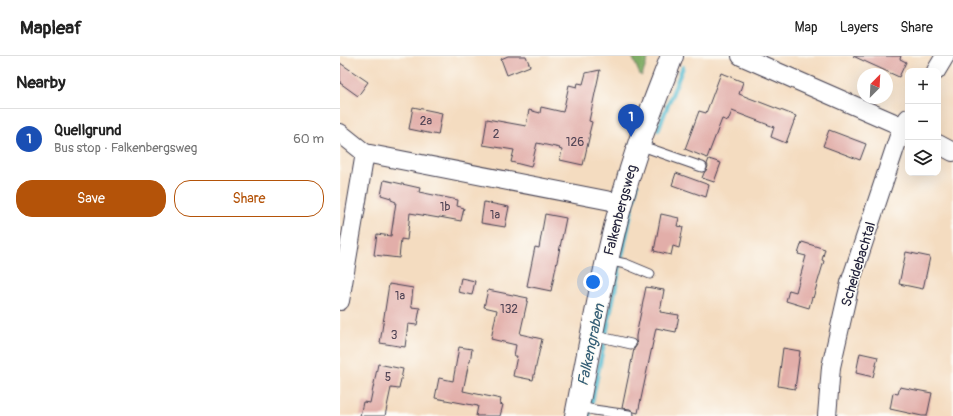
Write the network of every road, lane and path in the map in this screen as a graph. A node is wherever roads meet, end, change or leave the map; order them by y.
1 (672, 56) edge
2 (741, 56) edge
3 (945, 56) edge
4 (938, 68) edge
5 (905, 124) edge
6 (905, 127) edge
7 (340, 133) edge
8 (639, 145) junction
9 (941, 146) edge
10 (953, 152) edge
11 (365, 153) junction
12 (702, 168) dead end
13 (622, 203) junction
14 (615, 262) junction
15 (650, 274) dead end
16 (340, 301) edge
17 (600, 337) junction
18 (631, 344) dead end
19 (583, 410) edge
20 (629, 415) dead end
21 (827, 416) edge

1 - 8 street, Falkenbergsweg
2 - 5 street
3 - 4 street
6 - 21 street, Scheidebachtal
7 - 11 street
8 - 12 lane
8 - 13 street, Falkenbergsweg
9 - 10 street
11 - 13 street
11 - 16 street
13 - 14 street, Falkenbergsweg
14 - 15 lane
14 - 17 street, Falkenbergsweg
17 - 18 lane
17 - 19 street, Falkenbergsweg
19 - 20 lane

